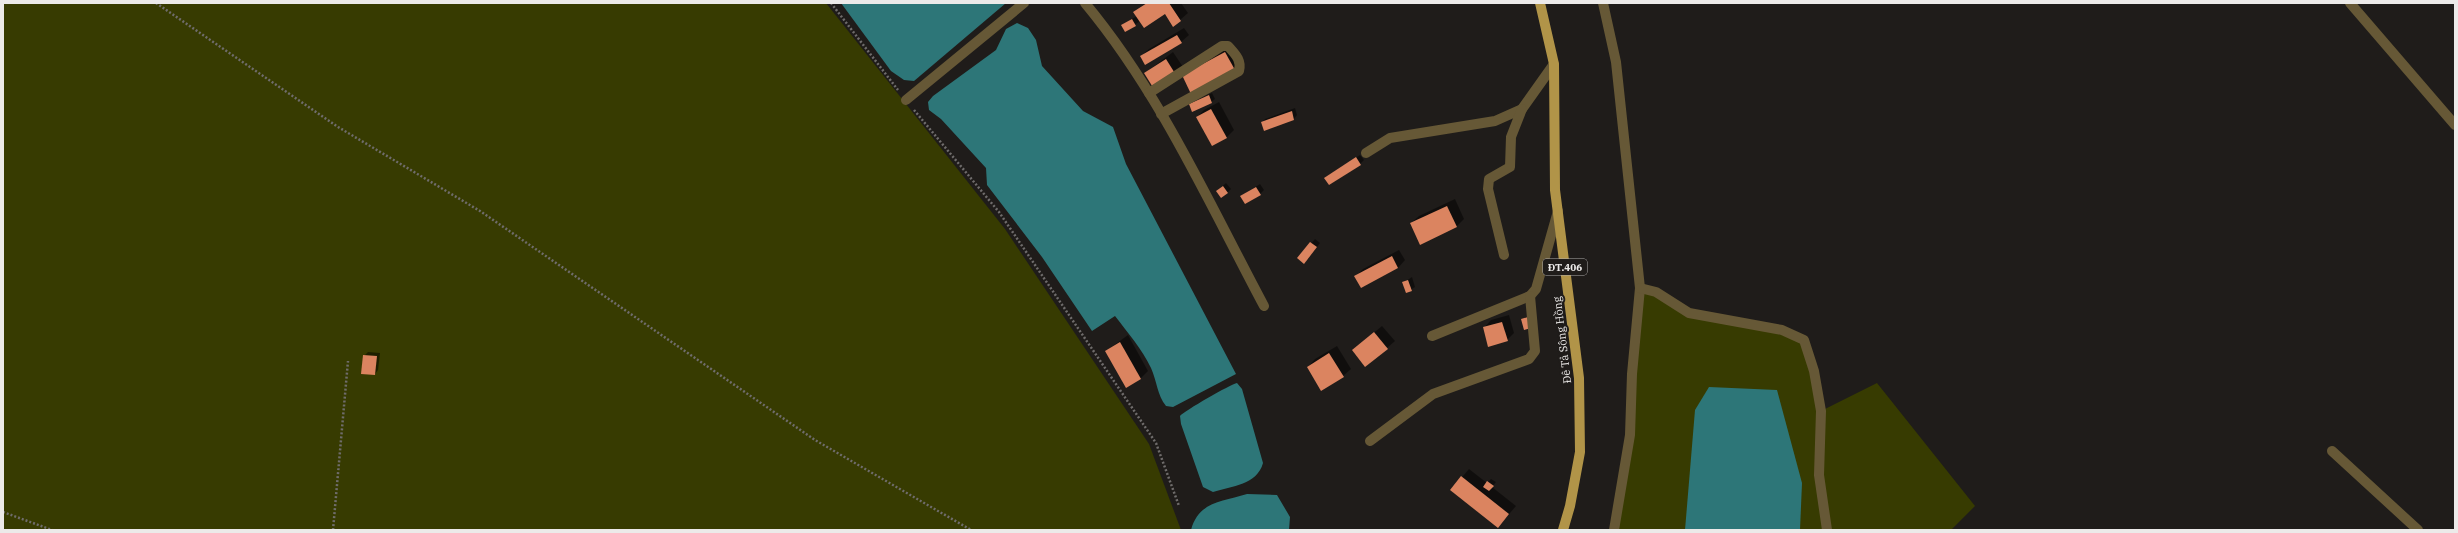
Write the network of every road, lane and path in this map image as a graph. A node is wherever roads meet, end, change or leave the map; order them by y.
1 (156, 3) edge
2 (831, 3) edge
3 (1024, 3) edge
4 (1085, 3) edge
5 (1540, 3) edge
6 (1603, 3) edge
7 (2350, 3) edge
8 (1554, 64) junction
9 (1149, 93) junction
10 (906, 100) junction
11 (1522, 109) junction
12 (1161, 114) junction
13 (2455, 125) edge
14 (1366, 153) dead end
15 (1558, 211) junction
16 (1504, 255) dead end
17 (1640, 288) junction
18 (1530, 296) junction
19 (1264, 306) dead end
20 (1432, 336) dead end
21 (348, 362) dead end
22 (1370, 441) dead end
23 (2332, 451) dead end
24 (1179, 506) dead end
25 (3, 512) edge
26 (52, 530) edge
27 (333, 530) edge
28 (971, 530) edge
29 (1562, 530) edge
30 (1614, 530) edge
31 (1827, 530) edge
32 (2418, 530) edge

1 - 28 path
2 - 10 path
3 - 10 street
4 - 9 street
5 - 8 main road, Đê Tả Sông Hồng / ĐT.406
6 - 17 street
7 - 13 street
8 - 11 street
8 - 15 main road, Đê Tả Sông Hồng / ĐT.406
9 - 12 street
9 - 12 street
10 - 24 path
11 - 14 street
11 - 16 street
12 - 19 street
15 - 18 street
15 - 29 main road, Đê Tả Sông Hồng / ĐT.406
17 - 30 street
17 - 31 street
18 - 20 street
18 - 22 street
21 - 27 path
23 - 32 street
25 - 26 path

